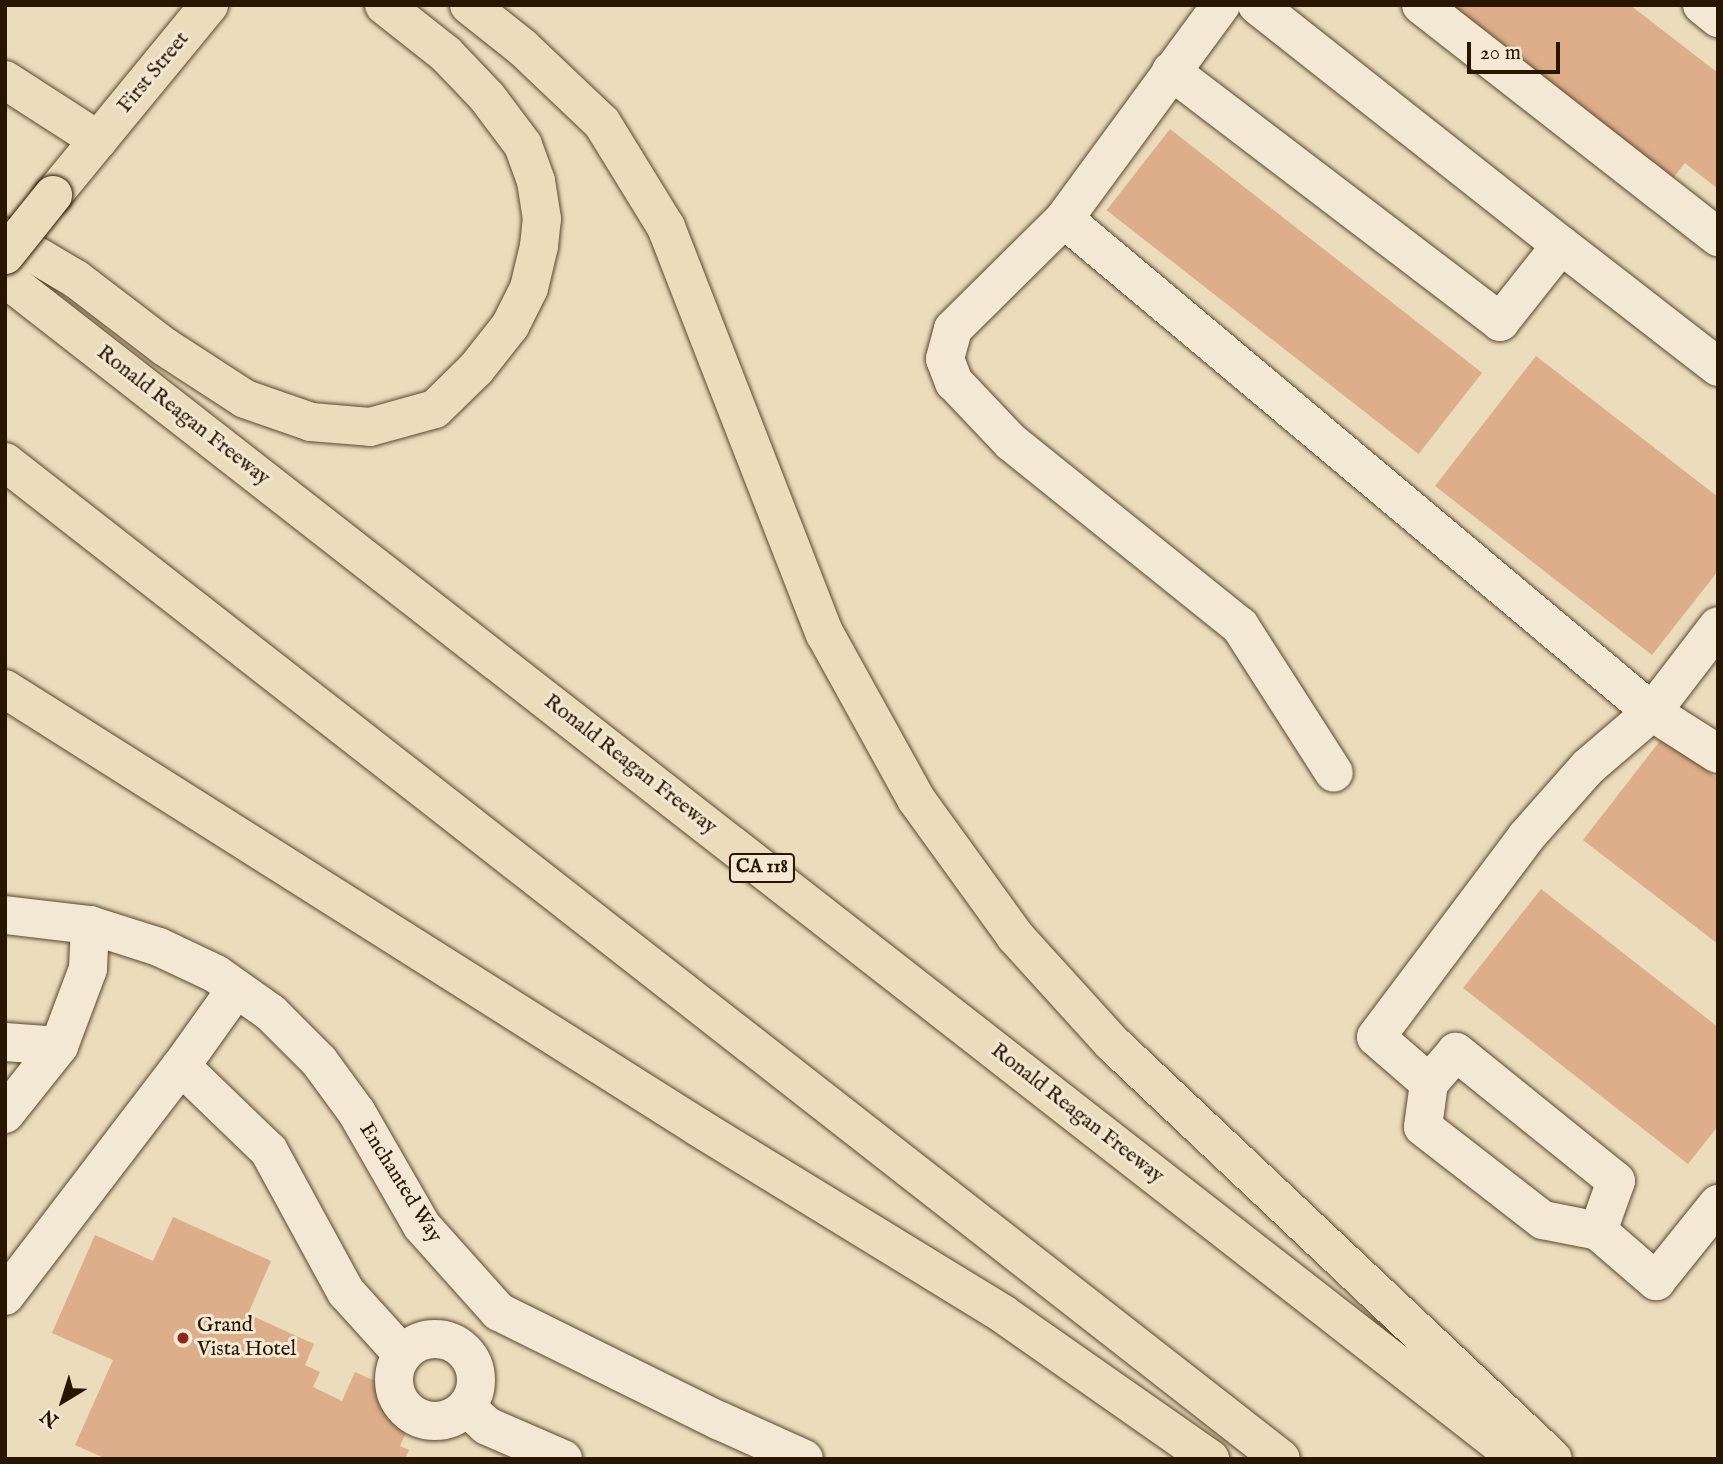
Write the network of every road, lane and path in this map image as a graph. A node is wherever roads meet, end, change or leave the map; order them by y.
1 (209, 5) edge
2 (384, 5) edge
3 (469, 5) edge
4 (1221, 5) edge
5 (1256, 5) edge
6 (1421, 5) edge
7 (1702, 5) edge
8 (1718, 18) edge
9 (1171, 71) junction
10 (5, 80) edge
11 (98, 140) junction
12 (1064, 219) junction
13 (5, 237) edge
14 (1718, 237) edge
15 (1561, 245) junction
16 (5, 256) edge
17 (5, 278) edge
18 (1718, 367) edge
19 (5, 462) edge
20 (5, 478) edge
21 (121, 552) junction
22 (1718, 626) edge
23 (5, 689) edge
24 (1653, 712) junction
25 (1718, 754) edge
26 (1334, 773) dead end
27 (5, 915) edge
28 (90, 925) junction
29 (236, 989) junction
30 (5, 1041) edge
31 (60, 1046) junction
32 (181, 1066) junction
33 (1429, 1083) junction
34 (5, 1114) edge
35 (1718, 1204) edge
36 (1598, 1231) junction
37 (5, 1296) edge
38 (499, 1312) junction
39 (461, 1348) junction
40 (402, 1354) junction
41 (466, 1408) junction
42 (563, 1459) edge
43 (804, 1459) edge
44 (1210, 1459) edge
45 (1281, 1459) edge
46 (1519, 1459) edge
47 (1553, 1459) edge

1 - 11 main road, First Street
2 - 13 main road
3 - 47 main road
4 - 9 street
5 - 15 street
6 - 14 street
7 - 8 street
9 - 12 street
9 - 15 street
10 - 11 main road
11 - 16 main road, First Street, bridge
12 - 24 street
12 - 26 street
15 - 18 street
17 - 46 main road, Ronald Reagan Freeway / CA 118
19 - 21 main road
20 - 21 main road
21 - 45 main road
22 - 24 street
23 - 44 main road
24 - 25 street
24 - 33 street
27 - 28 street, Enchanted Way
28 - 29 street, Enchanted Way
28 - 31 street
29 - 32 street
29 - 38 street, Enchanted Way
30 - 31 street
31 - 34 street
32 - 37 street
32 - 40 street
33 - 36 street
33 - 36 street
35 - 36 street
38 - 39 street
38 - 43 street, Enchanted Way
39 - 40 street
39 - 41 street
40 - 41 street
41 - 42 street

